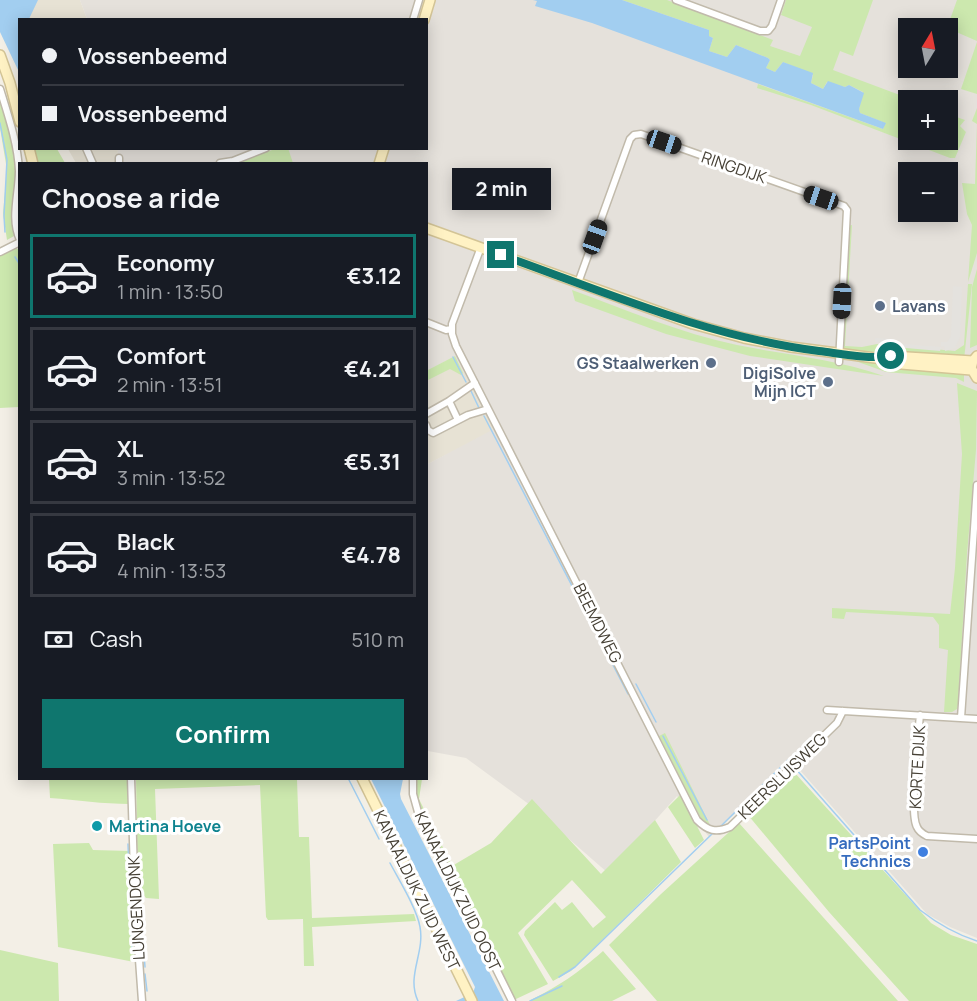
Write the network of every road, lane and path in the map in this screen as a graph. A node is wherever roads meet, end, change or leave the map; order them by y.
1 (419, 0) edge
2 (430, 0) edge
3 (676, 0) edge
4 (781, 0) edge
5 (422, 16) edge
6 (0, 55) edge
7 (0, 89) edge
8 (18, 114) edge
9 (261, 150) edge
10 (226, 162) edge
11 (18, 164) edge
12 (18, 183) edge
13 (428, 228) edge
14 (18, 233) edge
15 (18, 242) edge
16 (482, 247) junction
17 (0, 252) edge
18 (578, 283) junction
19 (428, 323) edge
20 (451, 330) junction
21 (839, 358) junction
22 (975, 366) edge
23 (475, 383) junction
24 (449, 401) junction
25 (488, 409) junction
26 (428, 413) edge
27 (458, 420) junction
28 (428, 430) edge
29 (977, 485) edge
30 (827, 710) dead end
31 (843, 711) junction
32 (920, 715) junction
33 (961, 718) junction
34 (977, 719) edge
35 (131, 780) edge
36 (363, 780) edge
37 (413, 780) edge
38 (714, 831) joint
39 (977, 839) edge
40 (470, 998) edge
41 (142, 1001) edge
42 (512, 1001) edge

1 - 5 street
2 - 5 main road
3 - 4 street
6 - 8 main road
7 - 11 street
9 - 10 street
12 - 14 street
13 - 16 main road
15 - 17 street
16 - 18 main road
16 - 20 street
18 - 21 main road
18 - 21 street, RINGDIJK
19 - 20 street
20 - 23 street, BEEMDWEG
21 - 22 main road
23 - 24 street
23 - 25 street, BEEMDWEG
24 - 26 street
24 - 27 street
25 - 27 street
25 - 38 street, BEEMDWEG
27 - 28 street
29 - 33 street
30 - 31 street
31 - 32 street
31 - 38 street, KEERSLUISWEG
32 - 33 street
32 - 39 street, KORTE DIJK
33 - 34 street
35 - 41 street, LUNGENDONK
36 - 40 main road, KANAALDIJK ZUID WEST
37 - 42 street, KANAALDIJK ZUID OOST

